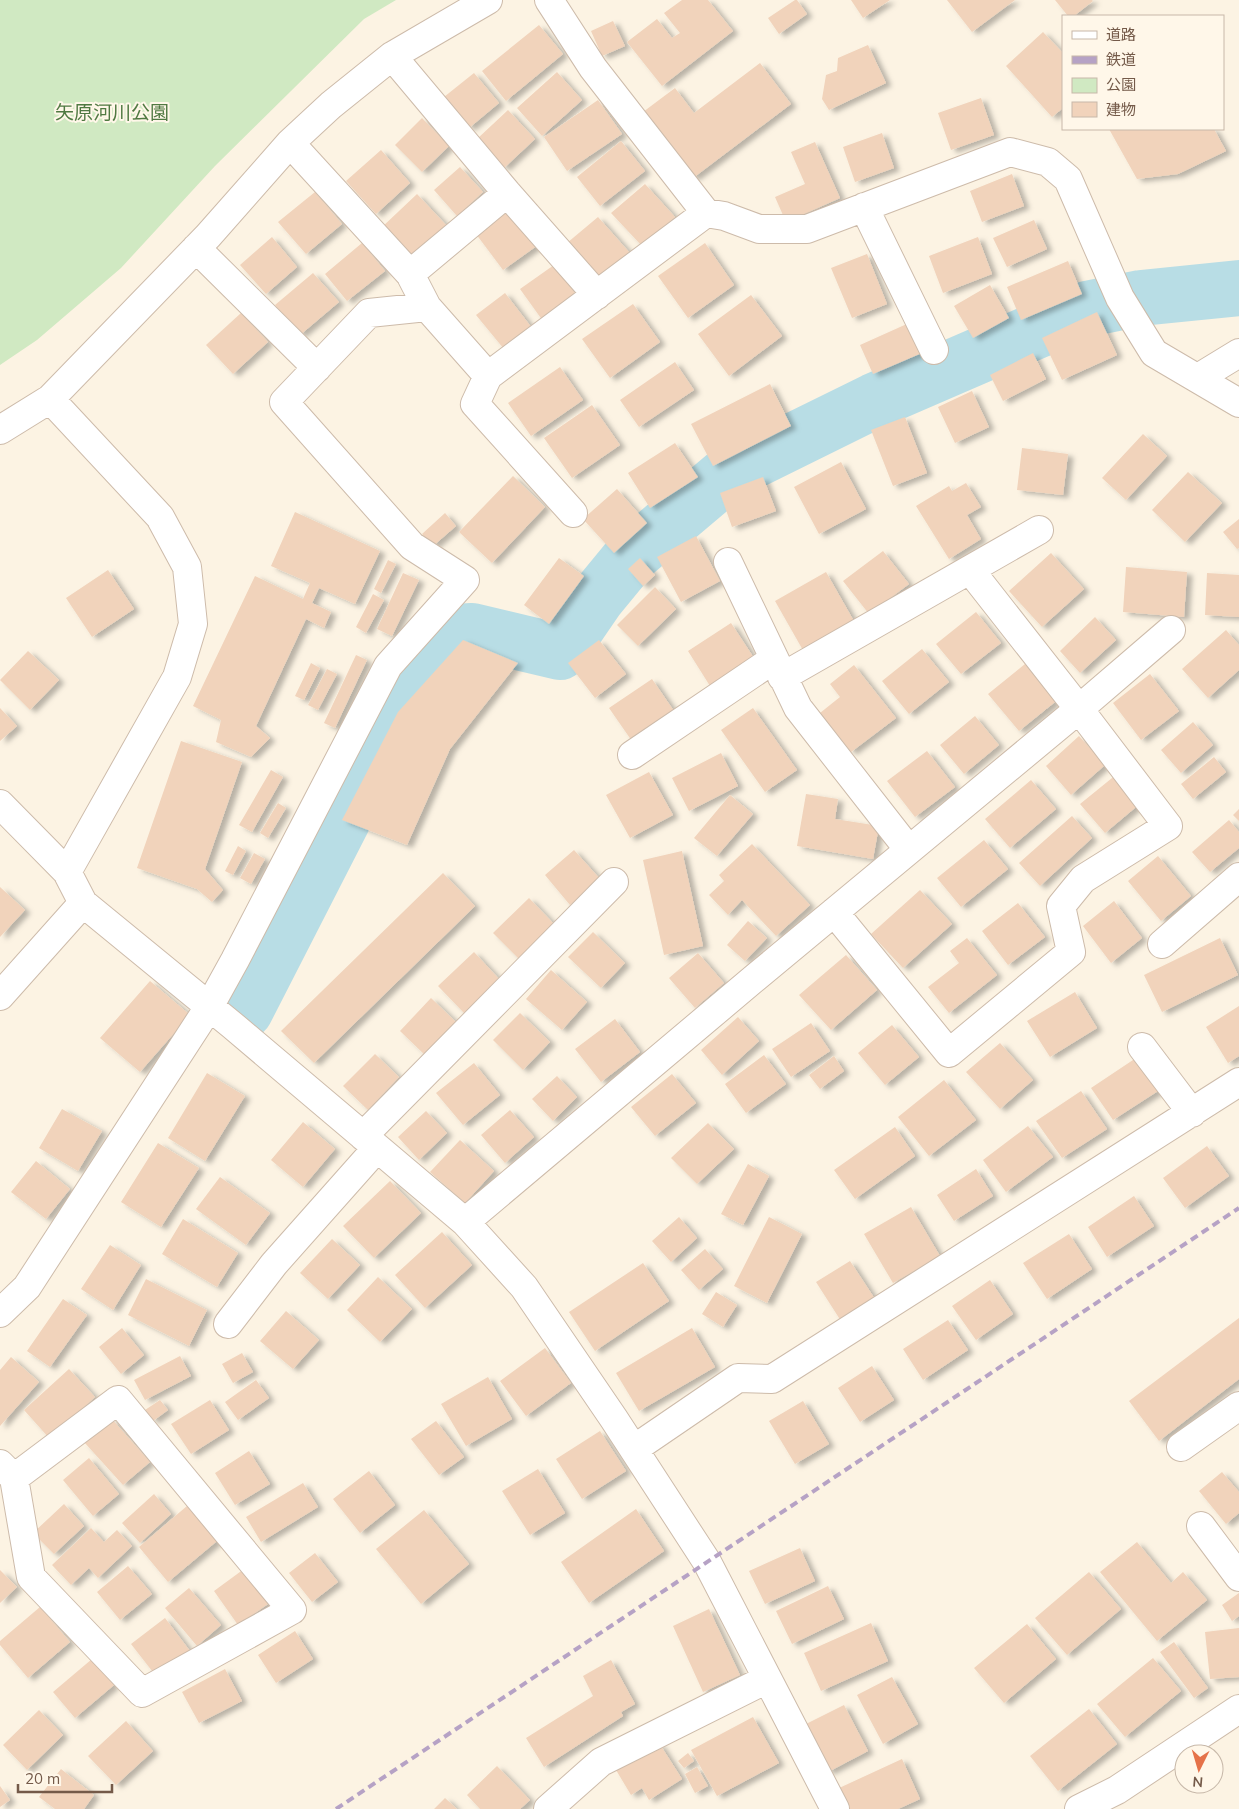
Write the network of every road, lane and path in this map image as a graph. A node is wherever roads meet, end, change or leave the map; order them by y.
1 (488, 0) edge
2 (548, 0) edge
3 (392, 56) junction
4 (290, 143) junction
5 (507, 193) junction
6 (864, 207) junction
7 (706, 213) junction
8 (196, 248) junction
9 (410, 274) junction
10 (597, 295) junction
11 (427, 307) junction
12 (934, 350) dead end
13 (1239, 353) edge
14 (317, 368) junction
15 (488, 376) junction
16 (1198, 378) junction
17 (50, 399) junction
18 (1239, 403) edge
19 (0, 430) edge
20 (573, 513) dead end
21 (1038, 530) dead end
22 (728, 562) dead end
23 (970, 570) junction
24 (1172, 630) dead end
25 (778, 668) junction
26 (1079, 709) junction
27 (632, 755) dead end
28 (0, 804) edge
29 (909, 850) junction
30 (67, 872) junction
31 (1239, 876) edge
32 (614, 882) dead end
33 (83, 903) junction
34 (834, 912) junction
35 (1162, 944) dead end
36 (0, 996) edge
37 (209, 1007) junction
38 (1142, 1047) dead end
39 (1239, 1082) edge
40 (1192, 1112) junction
41 (370, 1142) junction
42 (465, 1222) junction
43 (0, 1313) edge
44 (228, 1324) dead end
45 (1239, 1406) edge
46 (1181, 1447) dead end
47 (634, 1449) junction
48 (7, 1471) edge
49 (1201, 1526) dead end
50 (1239, 1577) edge
51 (767, 1679) junction
52 (1239, 1709) edge
53 (548, 1809) edge
54 (835, 1809) edge
55 (1080, 1809) edge

1 - 3 street
2 - 7 street
3 - 4 street
3 - 5 street
4 - 8 street
4 - 9 street
5 - 9 street
5 - 10 street
6 - 7 street
6 - 12 street
6 - 16 street
7 - 10 street
8 - 14 street
8 - 17 street
9 - 11 street
10 - 15 street
11 - 14 street
11 - 15 street
13 - 16 street
14 - 37 street
15 - 20 street
16 - 18 street
17 - 19 street
17 - 30 street
21 - 23 street
22 - 25 street
23 - 25 street
23 - 26 street
24 - 26 street
25 - 27 street
25 - 29 street
26 - 29 street
26 - 34 street
28 - 30 street
29 - 34 street
30 - 33 street
31 - 35 street
32 - 41 street
33 - 36 street
33 - 37 street
34 - 42 street
37 - 41 street
37 - 43 street
38 - 40 street
39 - 40 street
40 - 47 street
41 - 42 street
41 - 44 street
42 - 47 street
45 - 46 street
47 - 51 street
48 - 48 street
49 - 50 street
51 - 53 street
51 - 54 street
52 - 55 street

